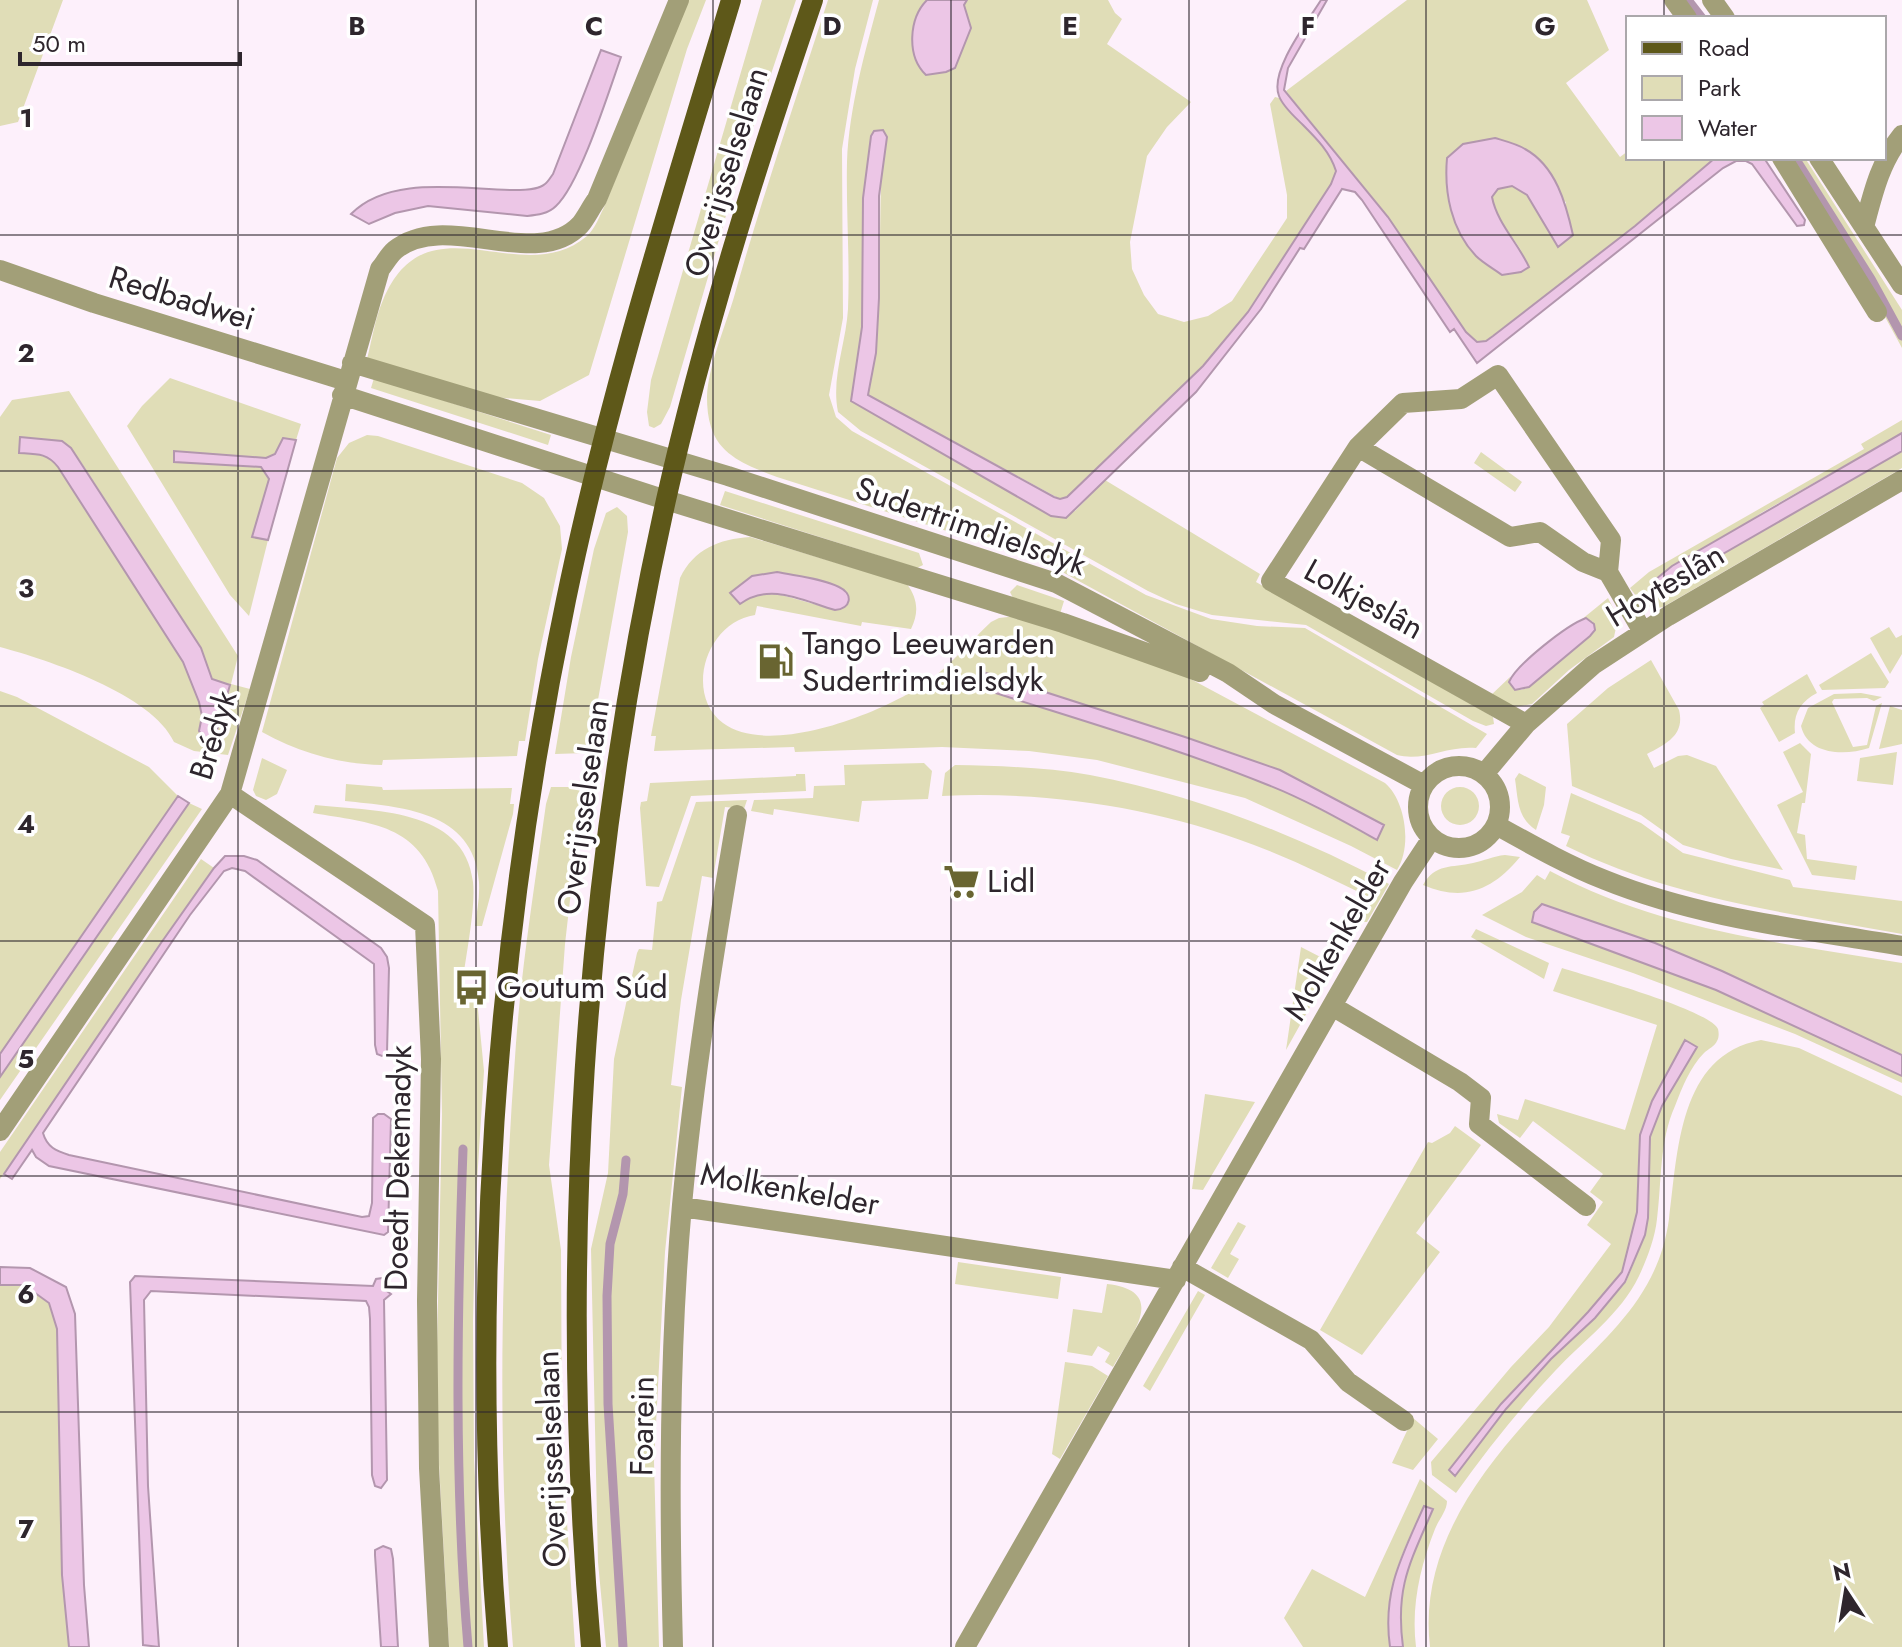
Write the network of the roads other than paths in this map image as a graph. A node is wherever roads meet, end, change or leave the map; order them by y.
1 (679, 0) edge
2 (731, 0) edge
3 (813, 0) edge
4 (1902, 135) edge
5 (1886, 157) edge
6 (1783, 160) edge
7 (1820, 160) edge
8 (1885, 160) edge
9 (1864, 227) junction
10 (0, 270) edge
11 (1902, 285) edge
12 (1877, 312) dead end
13 (347, 380) junction
14 (603, 440) junction
15 (1358, 447) junction
16 (675, 459) junction
17 (594, 477) junction
18 (1902, 480) edge
19 (666, 500) junction
20 (1608, 572) junction
21 (1643, 632) junction
22 (1274, 704) junction
23 (1526, 724) junction
24 (1484, 774) junction
25 (1424, 785) junction
26 (230, 794) junction
27 (737, 815) dead end
28 (1496, 825) junction
29 (1432, 838) junction
30 (1902, 946) edge
31 (1332, 1006) junction
32 (0, 1131) edge
33 (1586, 1206) dead end
34 (682, 1207) junction
35 (1179, 1274) junction
36 (1404, 1421) dead end
37 (439, 1647) edge
38 (498, 1647) edge
39 (591, 1647) edge
40 (673, 1647) edge
41 (965, 1647) edge

1 - 13 street, Brédyk
2 - 14 main road, Overijsselselaan
3 - 16 main road, Overijsselselaan
4 - 5 street
6 - 12 street
7 - 9 street
8 - 9 street
9 - 11 street
10 - 13 street, Redbadwei
13 - 14 street, Redbadwei
13 - 17 street, Redbadwei
13 - 26 street, Brédyk
14 - 16 street, Sudertrimdielsdyk
14 - 17 main road, Overijsselselaan
15 - 20 street
15 - 20 street, Lolkjeslân
15 - 23 street, Lolkjeslân
16 - 19 main road, Overijsselselaan
16 - 22 street, Sudertrimdielsdyk
17 - 19 street, Sudertrimdielsdyk
17 - 38 main road, Overijsselselaan
18 - 21 street, Hoyteslân
19 - 22 street, Sudertrimdielsdyk
19 - 39 main road, Overijsselselaan
20 - 21 street, Lolkjeslân
21 - 23 street, Hoyteslân
22 - 25 street, Sudertrimdielsdyk
23 - 24 street, Hoyteslân
24 - 25 street
24 - 28 street
25 - 29 street
26 - 32 street, Brédyk
26 - 37 street, Doedt Dekemadyk
27 - 34 street, Molkenkelder
28 - 29 street
28 - 30 street
29 - 31 street, Molkenkelder
31 - 33 street
31 - 35 street, Molkenkelder
34 - 35 street, Molkenkelder
34 - 40 street, Foarein
35 - 36 street
35 - 41 street, Molkenkelder

